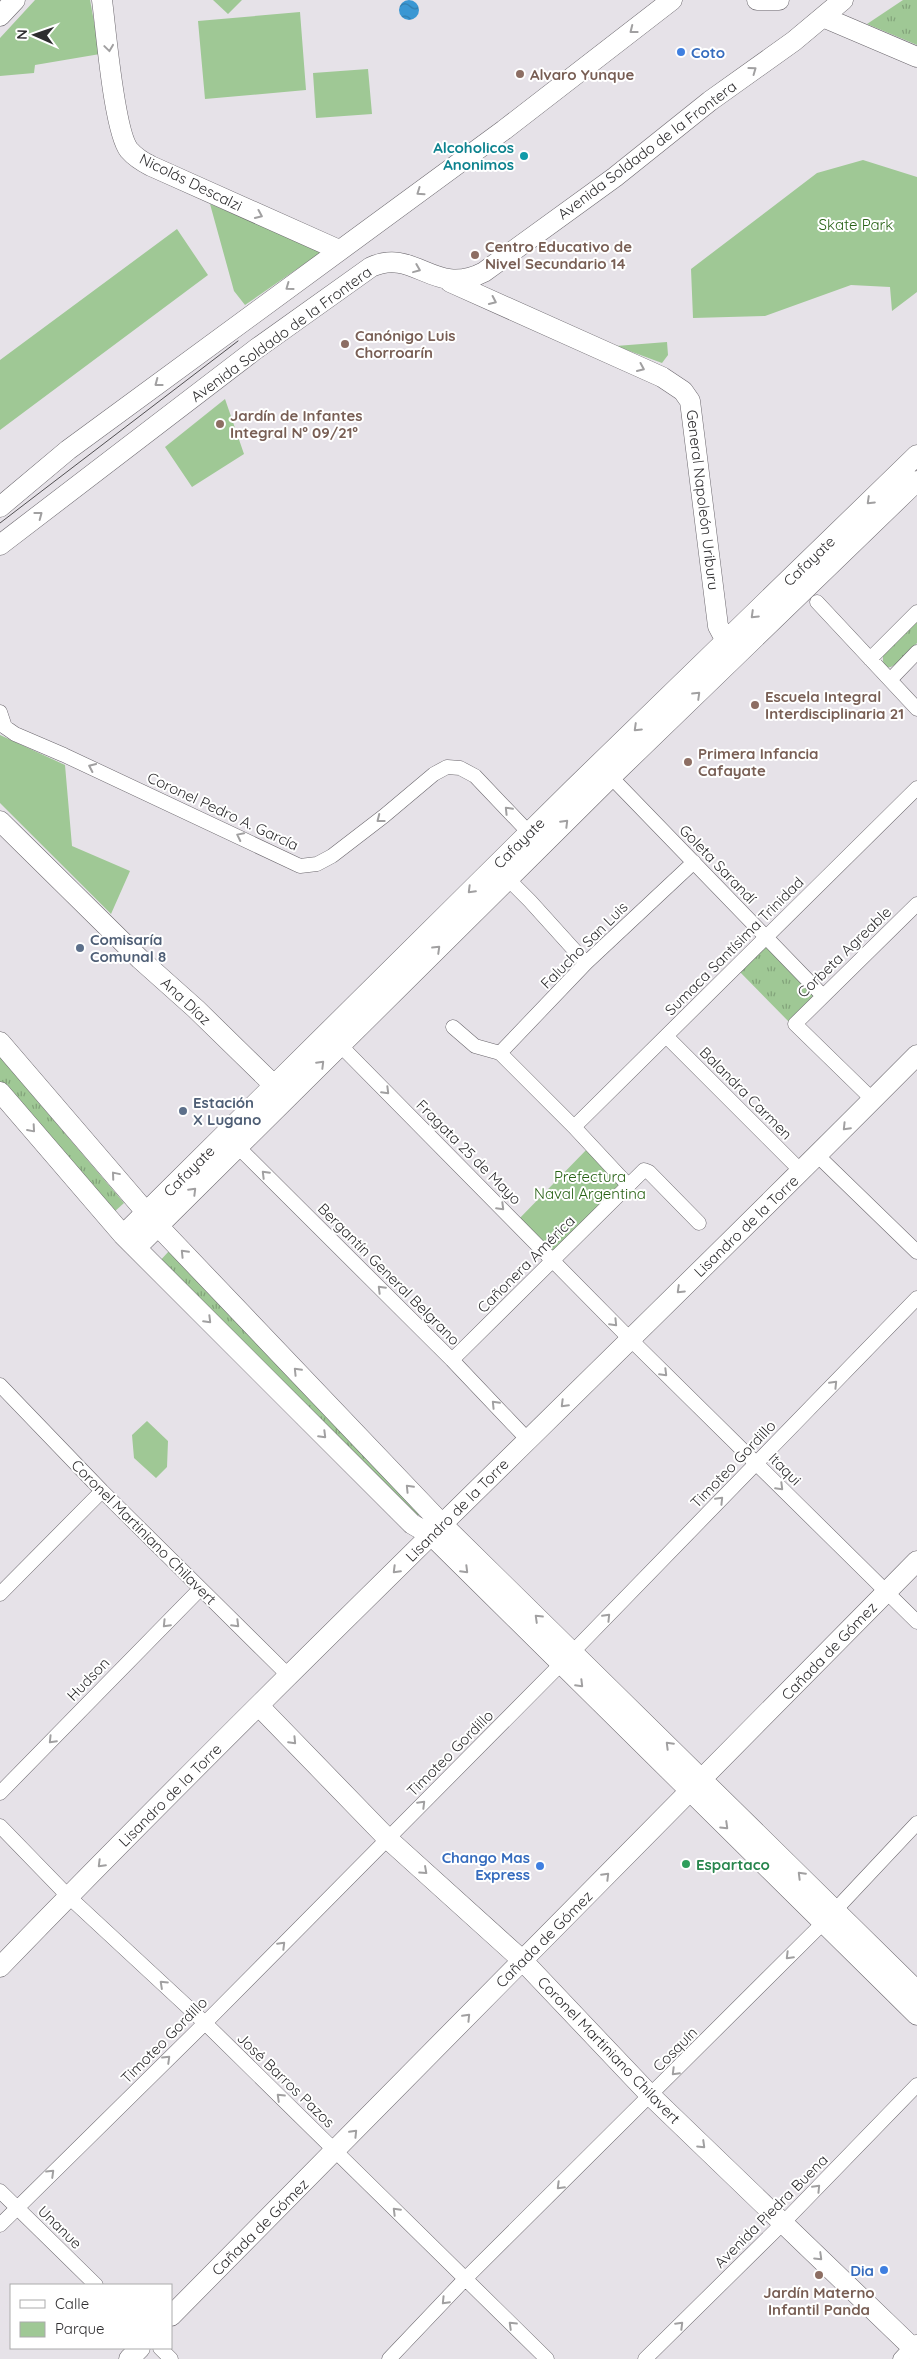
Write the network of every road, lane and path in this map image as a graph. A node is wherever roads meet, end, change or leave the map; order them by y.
1 (15, 0) edge
2 (102, 0) edge
3 (672, 0) edge
4 (757, 0) edge
5 (779, 0) edge
6 (832, 5) edge
7 (0, 16) edge
8 (917, 56) edge
9 (333, 254) junction
10 (448, 281) junction
11 (343, 286) junction
12 (270, 301) junction
13 (288, 326) junction
14 (917, 455) edge
15 (909, 488) edge
16 (0, 507) edge
17 (0, 545) edge
18 (816, 602) dead end
19 (917, 612) edge
20 (733, 648) junction
21 (917, 652) edge
22 (870, 659) junction
23 (890, 680) junction
24 (917, 708) edge
25 (0, 712) edge
26 (611, 777) junction
27 (917, 788) edge
28 (0, 821) edge
29 (535, 839) junction
30 (694, 862) junction
31 (502, 873) junction
32 (917, 904) edge
33 (765, 937) junction
34 (586, 963) junction
35 (823, 996) junction
36 (453, 1027) dead end
37 (667, 1037) junction
38 (334, 1038) junction
39 (0, 1042) edge
40 (500, 1053) junction
41 (917, 1056) edge
42 (0, 1092) edge
43 (280, 1092) junction
44 (873, 1100) junction
45 (574, 1127) junction
46 (232, 1141) junction
47 (818, 1156) junction
48 (802, 1172) junction
49 (628, 1185) junction
50 (152, 1219) junction
51 (699, 1223) dead end
52 (130, 1241) junction
53 (917, 1252) edge
54 (554, 1261) junction
55 (917, 1298) edge
56 (630, 1339) junction
57 (452, 1360) junction
58 (1, 1387) edge
59 (528, 1440) junction
60 (756, 1464) junction
61 (102, 1491) junction
62 (436, 1530) junction
63 (917, 1561) edge
64 (200, 1589) junction
65 (887, 1593) junction
66 (0, 1594) edge
67 (917, 1622) edge
68 (567, 1658) junction
69 (289, 1676) junction
70 (260, 1706) junction
71 (697, 1786) junction
72 (0, 1793) edge
73 (917, 1822) edge
74 (0, 1826) edge
75 (388, 1839) junction
76 (68, 1896) junction
77 (829, 1915) junction
78 (522, 1960) junction
79 (0, 1967) edge
80 (917, 1991) edge
81 (917, 2015) edge
82 (204, 2023) junction
83 (917, 2085) edge
84 (651, 2096) junction
85 (336, 2151) junction
86 (0, 2191) edge
87 (16, 2207) junction
88 (783, 2223) junction
89 (0, 2225) edge
90 (466, 2279) junction
91 (95, 2284) edge
92 (172, 2315) edge
93 (139, 2349) edge
94 (161, 2349) edge
95 (911, 2350) edge
96 (129, 2359) edge
97 (172, 2359) edge
98 (389, 2359) edge
99 (547, 2359) edge
100 (645, 2359) edge

1 - 7 street
2 -> 9 street, Nicolás Descalzi
3 -> 9 street
4 - 5 street
6 - 8 street
10 -> 6 street, Avenida Soldado de la Frontera
9 - 11 street, Nicolás Descalzi
9 -> 12 street
11 -> 10 street, Avenida Soldado de la Frontera
10 -> 20 street, General Napoleón Uriburu
11 - 13 street, Avenida Soldado de la Frontera
12 - 13 street
12 -> 16 street
17 -> 13 street, Avenida Soldado de la Frontera
14 - 15 street, Cafayate
15 - 20 street, Cafayate
18 - 22 street
19 - 22 street
26 -> 20 street, Cafayate
20 -> 29 street, Cafayate
21 - 23 street
22 - 23 street
23 - 24 street
29 -> 25 street, Coronel Pedro A. García
29 -> 26 street, Cafayate
26 - 30 street, Goleta Sarandí
27 - 33 street, Sumaca Santísima Trinidad
28 - 43 street, Ana Díaz
29 - 31 street, Cafayate
30 - 33 street, Goleta Sarandí
30 - 34 street, Falucho San Luis
31 - 34 street
31 - 38 street, Cafayate
32 - 35 street, Corbeta Agreable
33 - 35 street, Goleta Sarandí
33 - 37 street, Sumaca Santísima Trinidad
34 - 40 street, Falucho San Luis
35 - 44 street, Corbeta Agreable
36 - 40 street
37 - 45 street, Sumaca Santísima Trinidad
37 - 48 street, Balandra Carmen
38 - 43 street, Cafayate
38 -> 54 street, Fragata 25 de Mayo
50 -> 39 street
40 - 45 street
41 - 44 street, Lisandro de la Torre
42 -> 52 street
43 - 46 street, Cafayate
44 -> 47 street, Lisandro de la Torre
45 - 49 street
46 - 50 street, Cafayate
57 -> 46 street, Bergantín General Belgrano
47 - 48 street, Lisandro de la Torre
47 - 53 street
48 -> 56 street, Lisandro de la Torre
49 - 51 street, Cañonera América
49 - 54 street, Cañonera América
50 - 52 street, Cafayate
62 -> 50 street
52 -> 62 street
54 -> 56 street, Fragata 25 de Mayo
54 - 57 street, Cañonera América
60 -> 55 street, Timoteo Gordillo
56 -> 59 street, Lisandro de la Torre
56 -> 60 street, Itaqui
59 -> 57 street, Bergantín General Belgrano
58 - 61 street, Coronel Martiniano Chilavert
59 - 62 street, Lisandro de la Torre
60 -> 65 street, Itaqui
68 -> 60 street, Timoteo Gordillo
61 - 64 street, Coronel Martiniano Chilavert
61 - 66 street
62 - 68 street
62 -> 69 street, Lisandro de la Torre
63 - 65 street, Cañada de Gómez
64 -> 69 street, Coronel Martiniano Chilavert
64 -> 72 street, Hudson
65 - 67 street, Itaqui
65 - 71 street, Cañada de Gómez
68 - 71 street
75 -> 68 street, Timoteo Gordillo
69 - 70 street, Lisandro de la Torre
70 -> 75 street, Coronel Martiniano Chilavert
70 -> 76 street, Lisandro de la Torre
71 - 77 street
78 -> 71 street, Cañada de Gómez
73 - 77 street, Cosquín
74 - 76 street, José Barros Pazos
75 -> 78 street, Coronel Martiniano Chilavert
82 -> 75 street, Timoteo Gordillo
76 - 79 street, Lisandro de la Torre
82 -> 76 street, José Barros Pazos
77 - 80 street
77 - 81 street
77 -> 84 street, Cosquín
78 - 84 street, Coronel Martiniano Chilavert
85 -> 78 street, Cañada de Gómez
85 -> 82 street, José Barros Pazos
87 -> 82 street, Timoteo Gordillo
88 -> 83 street, Avenida Piedra Buena
84 -> 88 street, Coronel Martiniano Chilavert
84 -> 90 street, Cosquín
90 -> 85 street, José Barros Pazos
85 - 92 street, Cañada de Gómez
86 - 87 street, Unanue
87 - 89 street, Timoteo Gordillo
87 - 91 street, Unanue
88 -> 95 street, Coronel Martiniano Chilavert
100 -> 88 street, Avenida Piedra Buena
90 -> 98 street, Cosquín
99 -> 90 street, José Barros Pazos
93 - 96 street
94 - 97 street

